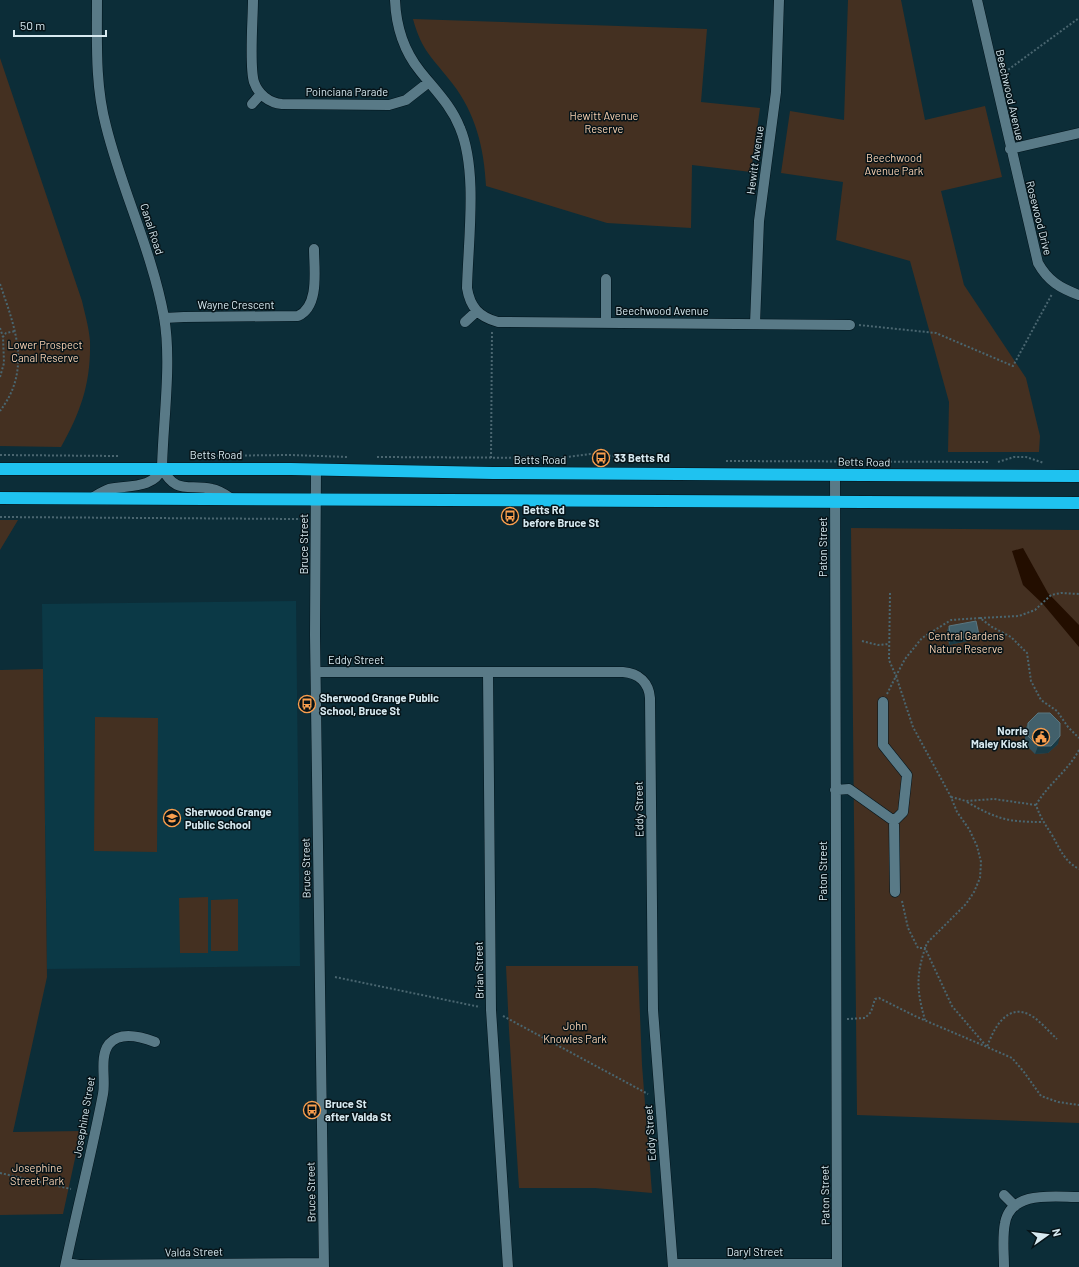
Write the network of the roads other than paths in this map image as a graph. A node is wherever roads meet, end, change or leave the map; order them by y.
1 (97, 0) edge
2 (253, 0) edge
3 (395, 0) edge
4 (779, 0) edge
5 (977, 0) edge
6 (429, 82) junction
7 (261, 94) junction
8 (252, 104) dead end
9 (1079, 133) edge
10 (1010, 149) junction
11 (314, 249) dead end
12 (606, 279) dead end
13 (1079, 295) edge
14 (477, 311) junction
15 (164, 318) junction
16 (465, 322) dead end
17 (606, 323) junction
18 (755, 324) junction
19 (850, 325) road end
20 (162, 468) junction
21 (0, 469) edge
22 (316, 469) junction
23 (835, 475) junction
24 (1079, 476) edge
25 (0, 498) edge
26 (92, 498) junction
27 (232, 499) junction
28 (316, 499) junction
29 (834, 500) junction
30 (1079, 503) edge
31 (316, 672) junction
32 (488, 672) junction
33 (883, 702) road end
34 (835, 790) junction
35 (894, 821) junction
36 (895, 892) road end
37 (155, 1042) dead end
38 (1004, 1195) dead end
39 (1079, 1197) edge
40 (1015, 1206) junction
41 (65, 1265) edge
42 (324, 1265) edge
43 (673, 1265) edge
44 (837, 1265) edge
45 (508, 1267) edge
46 (1004, 1267) edge

1 - 15 street, Canal Road
2 - 7 street
3 - 6 street
4 - 18 street, Hewitt Avenue
5 - 10 street, Beechwood Avenue
6 - 7 street, Poinciana Parade
6 - 14 street
7 - 8 street
9 - 10 street, Beechwood Avenue
10 - 13 street, Rosewood Drive
11 - 15 street, Wayne Crescent
12 - 17 street
14 - 16 street
14 - 17 street, Beechwood Avenue
15 - 20 street, Canal Road
17 - 18 street, Beechwood Avenue
18 - 19 street, Beechwood Avenue
20 - 21 highway, Betts Road
20 - 22 highway, Betts Road
20 - 26 street
20 - 27 street
22 - 23 highway, Betts Road
22 - 28 street, Bruce Street
23 - 24 highway, Betts Road
23 - 29 street, Paton Street
25 - 26 highway
26 - 27 highway
27 - 28 highway
28 - 29 highway
28 - 31 street, Bruce Street
29 - 30 highway
29 - 34 street, Paton Street
31 - 32 street, Eddy Street
31 - 42 street, Bruce Street
32 - 43 street, Eddy Street
32 - 45 street, Brian Street
33 - 35 street
34 - 35 street
34 - 44 street, Paton Street
35 - 36 street
37 - 41 street, Josephine Street
38 - 40 street
39 - 40 street
40 - 46 street
41 - 42 street, Valda Street
43 - 44 street, Daryl Street

